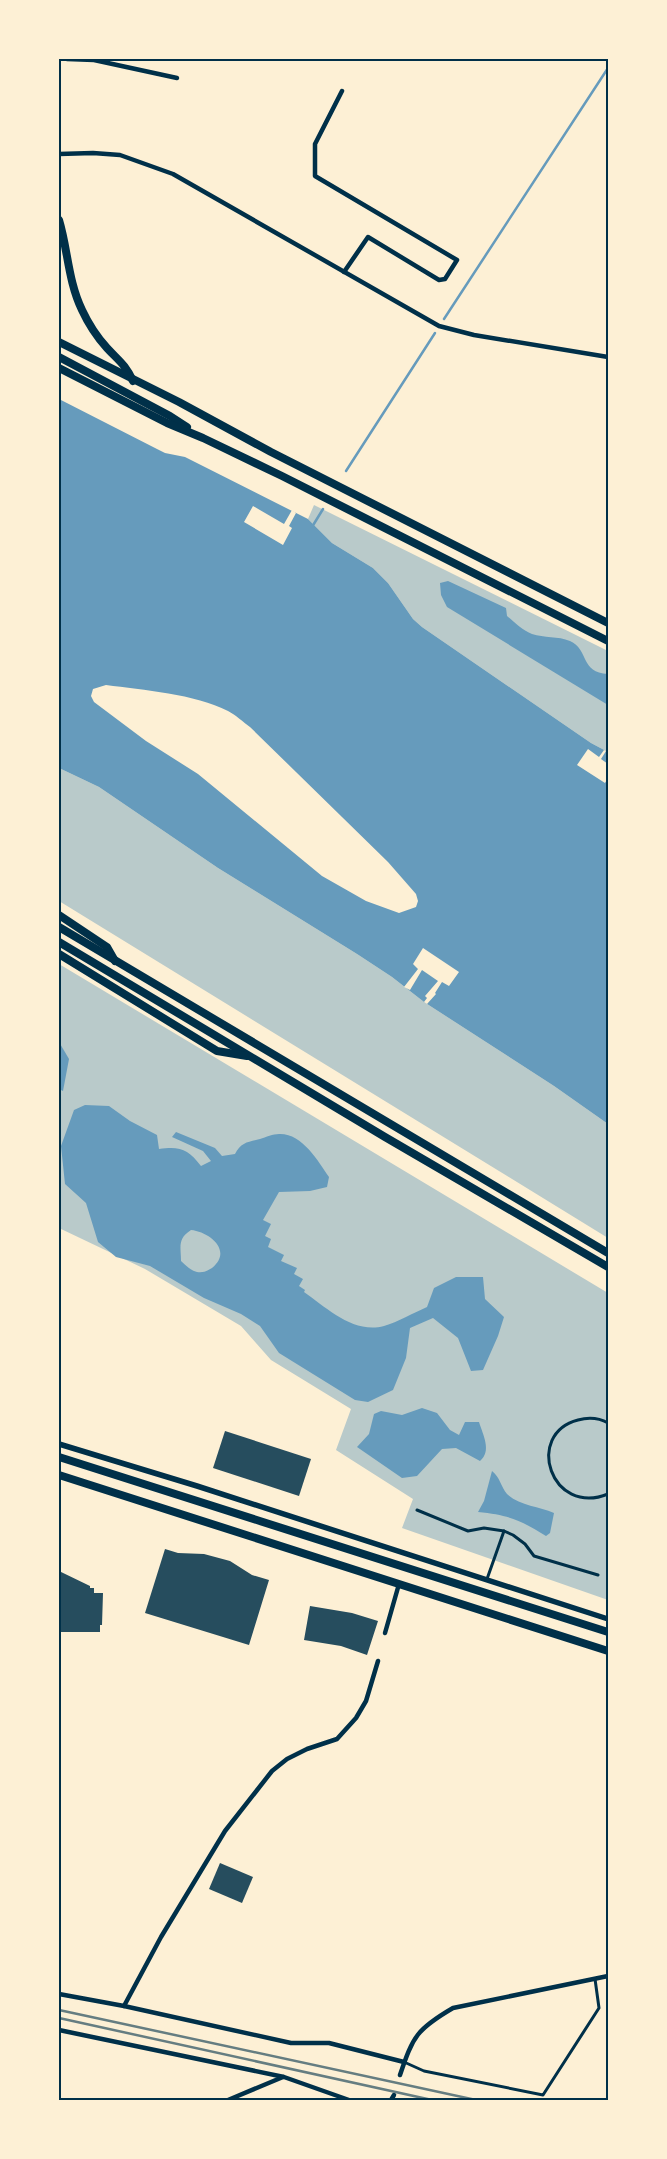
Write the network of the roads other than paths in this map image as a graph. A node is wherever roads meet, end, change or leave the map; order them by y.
1 (67, 59) edge
2 (177, 78) dead end
3 (342, 91) dead end
4 (59, 154) edge
5 (59, 220) edge
6 (344, 272) junction
7 (59, 342) edge
8 (608, 356) edge
9 (59, 357) edge
10 (59, 368) edge
11 (133, 381) junction
12 (203, 438) junction
13 (608, 623) edge
14 (608, 641) edge
15 (59, 915) edge
16 (59, 927) edge
17 (59, 942) edge
18 (59, 954) edge
19 (116, 963) junction
20 (251, 1056) junction
21 (608, 1253) edge
22 (608, 1267) edge
23 (608, 1423) edge
24 (59, 1444) edge
25 (59, 1456) edge
26 (59, 1475) edge
27 (608, 1494) edge
28 (418, 1510) dead end
29 (504, 1531) junction
30 (598, 1575) dead end
31 (486, 1579) junction
32 (399, 1582) junction
33 (608, 1619) edge
34 (608, 1632) edge
35 (385, 1633) dead end
36 (608, 1651) edge
37 (378, 1661) dead end
38 (608, 1976) edge
39 (595, 1978) junction
40 (59, 1994) edge
41 (124, 2006) junction
42 (59, 2030) edge
43 (404, 2062) junction
44 (400, 2075) dead end
45 (284, 2076) junction
46 (394, 2095) dead end
47 (228, 2100) edge
48 (349, 2100) edge
49 (391, 2100) edge

1 - 2 street
3 - 6 street
4 - 6 street
5 - 11 main road
6 - 8 street
7 - 11 main road
9 - 12 main road
10 - 12 main road
11 - 13 main road
12 - 14 main road
15 - 19 main road
16 - 19 main road
17 - 20 main road
18 - 20 main road
19 - 21 main road
20 - 22 main road
23 - 27 street
24 - 31 street
25 - 34 main road
26 - 32 main road
28 - 29 street
29 - 30 street
29 - 31 street
31 - 33 street
32 - 35 street
32 - 36 main road
37 - 41 street
38 - 39 street
39 - 43 street
39 - 43 street
40 - 41 street
41 - 43 street
42 - 45 street
43 - 44 street
45 - 47 street
45 - 48 street
46 - 49 street

